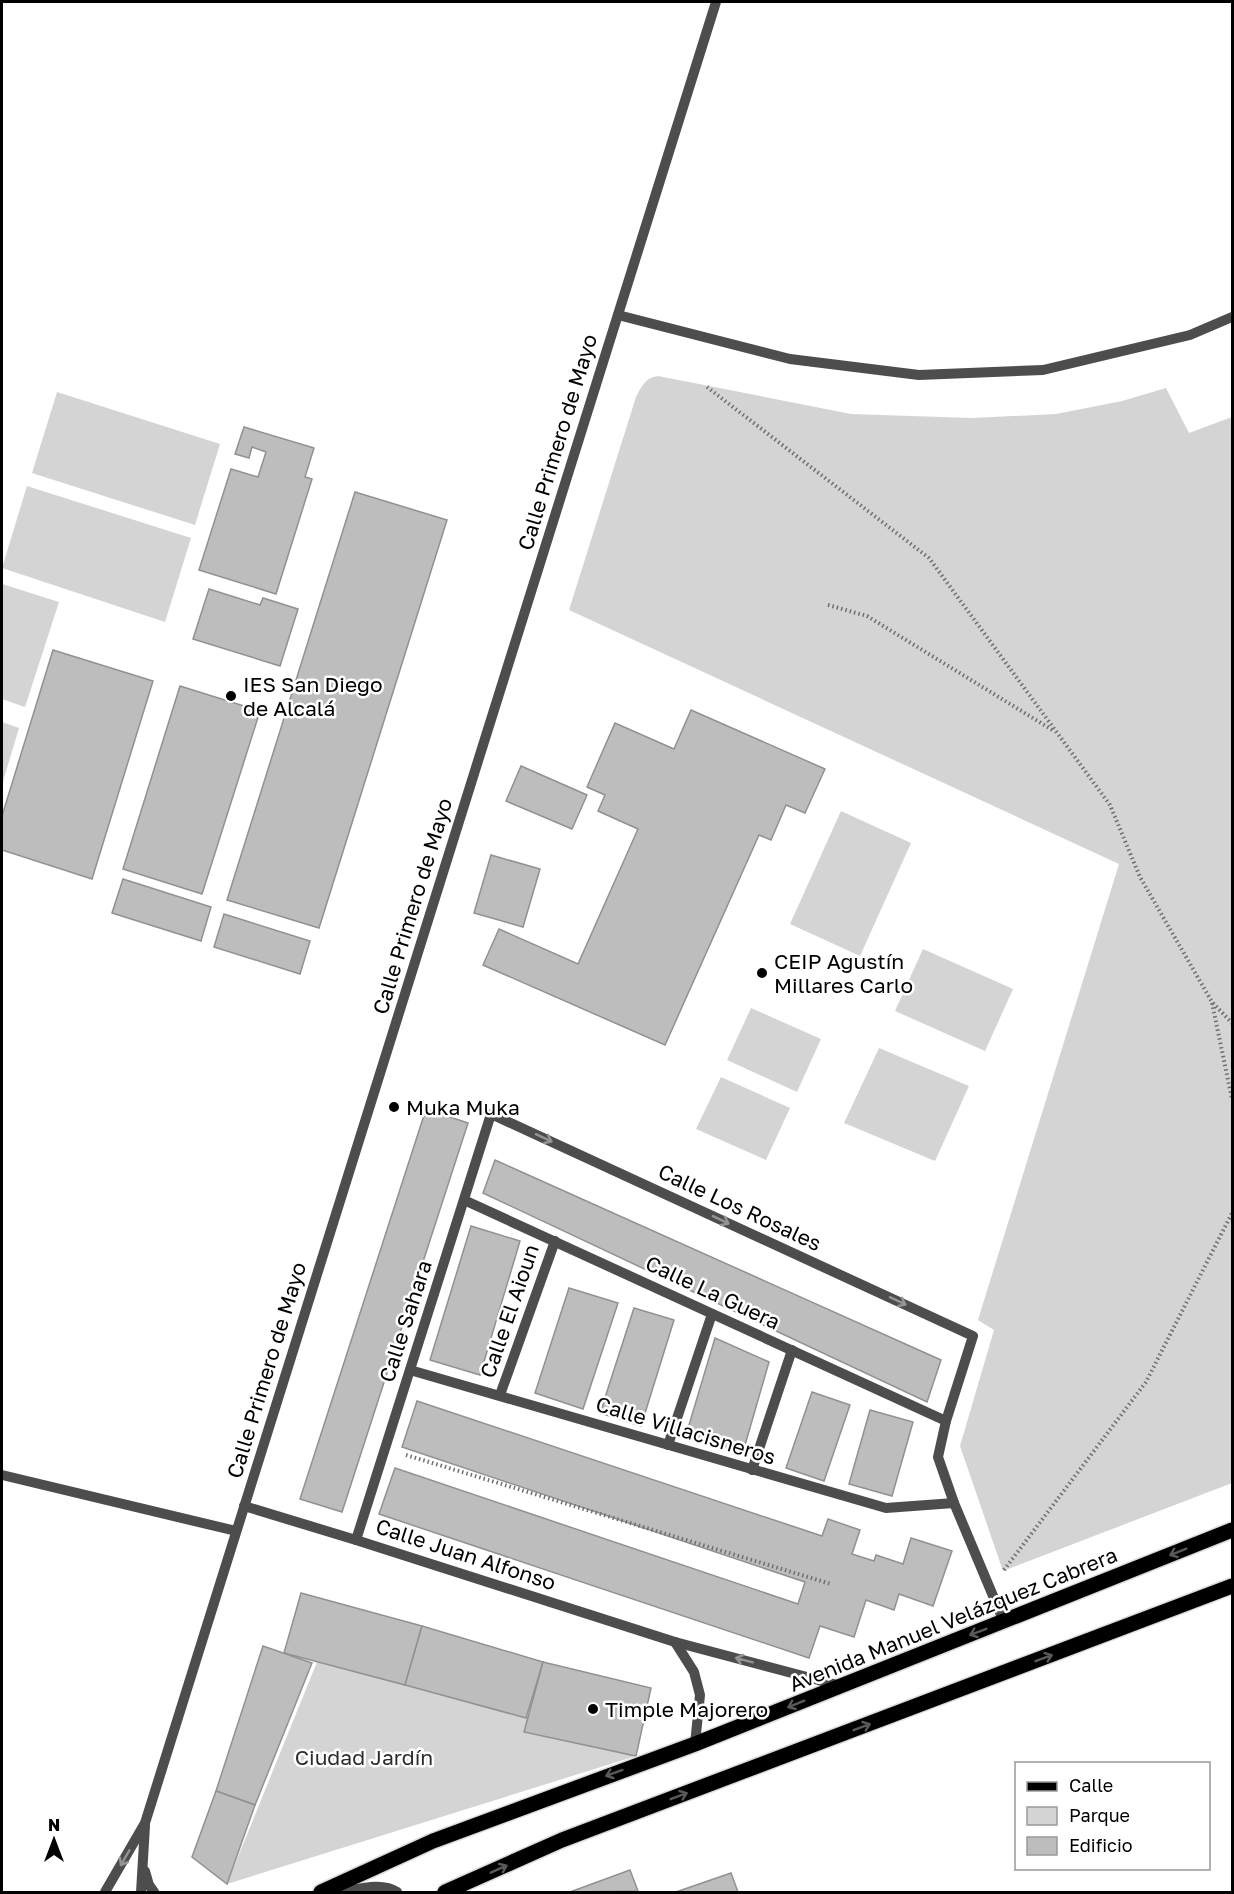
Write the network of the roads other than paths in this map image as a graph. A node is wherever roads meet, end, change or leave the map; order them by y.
1 (716, 2) edge
2 (618, 315) junction
3 (1233, 317) edge
4 (491, 1114) joint
5 (464, 1200) junction
6 (555, 1241) junction
7 (712, 1314) junction
8 (792, 1350) junction
9 (410, 1370) junction
10 (500, 1395) junction
11 (946, 1421) junction
12 (668, 1445) junction
13 (752, 1470) junction
14 (2, 1475) edge
15 (954, 1503) junction
16 (244, 1506) junction
17 (1233, 1530) edge
18 (236, 1531) junction
19 (356, 1540) junction
20 (1233, 1586) edge
21 (1004, 1622) junction
22 (675, 1642) junction
23 (841, 1686) junction
24 (696, 1744) junction
25 (146, 1823) junction
26 (143, 1865) junction
27 (105, 1893) edge
28 (141, 1893) edge
29 (154, 1893) edge
30 (321, 1893) edge
31 (344, 1893) edge
32 (397, 1893) edge
33 (445, 1893) edge

1 - 2 street, Calle Primero de Mayo
2 - 3 street
2 - 16 street, Calle Primero de Mayo
4 - 5 street, Calle Sahara
4 -> 11 street, Calle Los Rosales
5 - 6 street, Calle La Guera
5 - 9 street, Calle Sahara
6 - 7 street, Calle La Guera
6 - 10 street, Calle El Aioun
7 - 8 street, Calle La Guera
7 - 12 street
8 - 11 street, Calle La Guera
8 - 13 street
9 - 10 street, Calle Villacisneros
9 - 19 street, Calle Sahara
10 - 12 street, Calle Villacisneros
11 - 15 street
12 - 13 street, Calle Villacisneros
13 - 15 street, Calle Villacisneros
14 - 18 street
15 - 21 street
16 - 18 street, Calle Primero de Mayo
16 - 19 street, Calle Juan Alfonso
17 -> 21 main road, Avenida Manuel Velázquez Cabrera
18 - 25 street, Calle Primero de Mayo
19 - 22 street, Calle Juan Alfonso
33 -> 20 main road
21 -> 23 main road, Avenida Manuel Velázquez Cabrera
23 -> 22 street, Calle Juan Alfonso
22 - 24 street
23 -> 24 main road, Avenida Manuel Velázquez Cabrera
24 -> 30 main road, Avenida Manuel Velázquez Cabrera
25 - 26 street, Calle Primero de Mayo
25 -> 27 street, Calle Primero de Mayo
26 - 28 street, Calle Primero de Mayo
26 - 29 street
31 - 32 street

